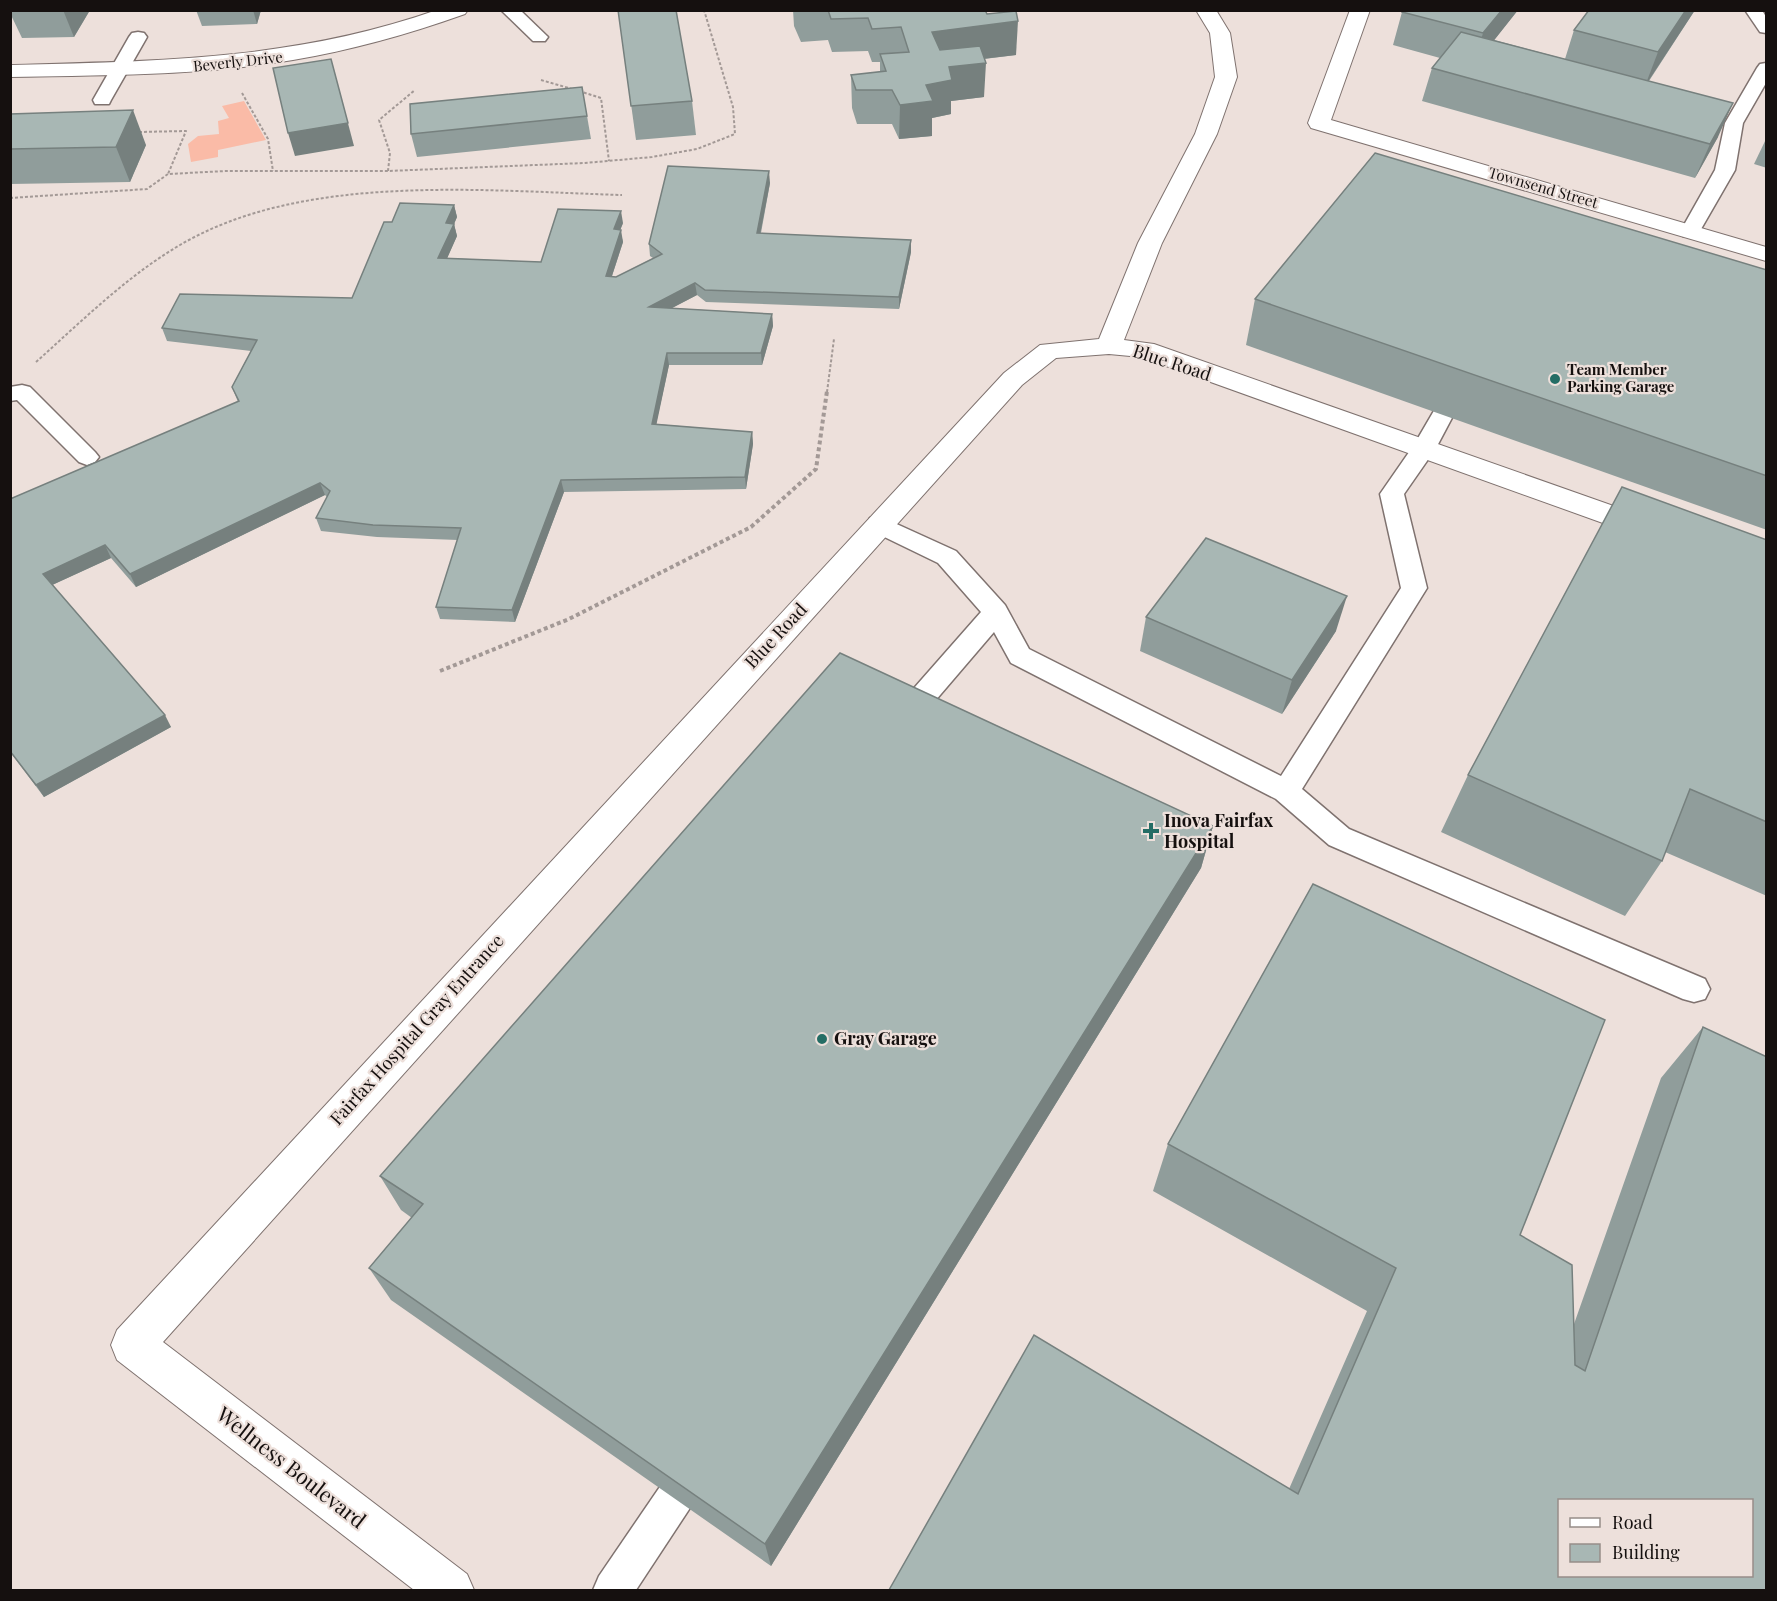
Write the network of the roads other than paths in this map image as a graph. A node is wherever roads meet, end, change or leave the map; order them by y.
1 (458, 10) edge
2 (508, 10) edge
3 (1206, 10) edge
4 (1360, 10) edge
5 (1753, 10) edge
6 (1766, 28) edge
7 (138, 37) dead end
8 (540, 37) dead end
9 (1767, 68) edge
10 (121, 69) junction
11 (10, 71) edge
12 (102, 100) dead end
13 (1690, 232) junction
14 (1767, 254) edge
15 (1109, 346) junction
16 (18, 387) edge
17 (1443, 414) dead end
18 (1424, 448) junction
19 (87, 457) dead end
20 (879, 525) junction
21 (1678, 540) edge
22 (996, 612) junction
23 (703, 716) joint
24 (915, 750) edge
25 (1286, 791) junction
26 (1694, 989) dead end
27 (132, 1345) joint
28 (714, 1438) edge
29 (451, 1590) edge
30 (613, 1590) edge

1 - 10 street, Beverly Drive
2 - 8 lane
3 - 15 street
4 - 13 street, Townsend Street
5 - 6 lane
7 - 10 lane
9 - 13 lane
10 - 11 street, Beverly Drive
10 - 12 lane
13 - 14 street, Townsend Street
15 - 18 street, Blue Road
15 - 20 street, Blue Road
16 - 19 lane
17 - 18 lane
18 - 21 street, Blue Road
18 - 25 lane
20 - 22 lane
20 - 23 street, Blue Road
22 - 24 lane
22 - 25 lane
23 - 27 street, Fairfax Hospital Gray Entrance
25 - 26 lane
27 - 29 street, Wellness Boulevard
28 - 30 lane

